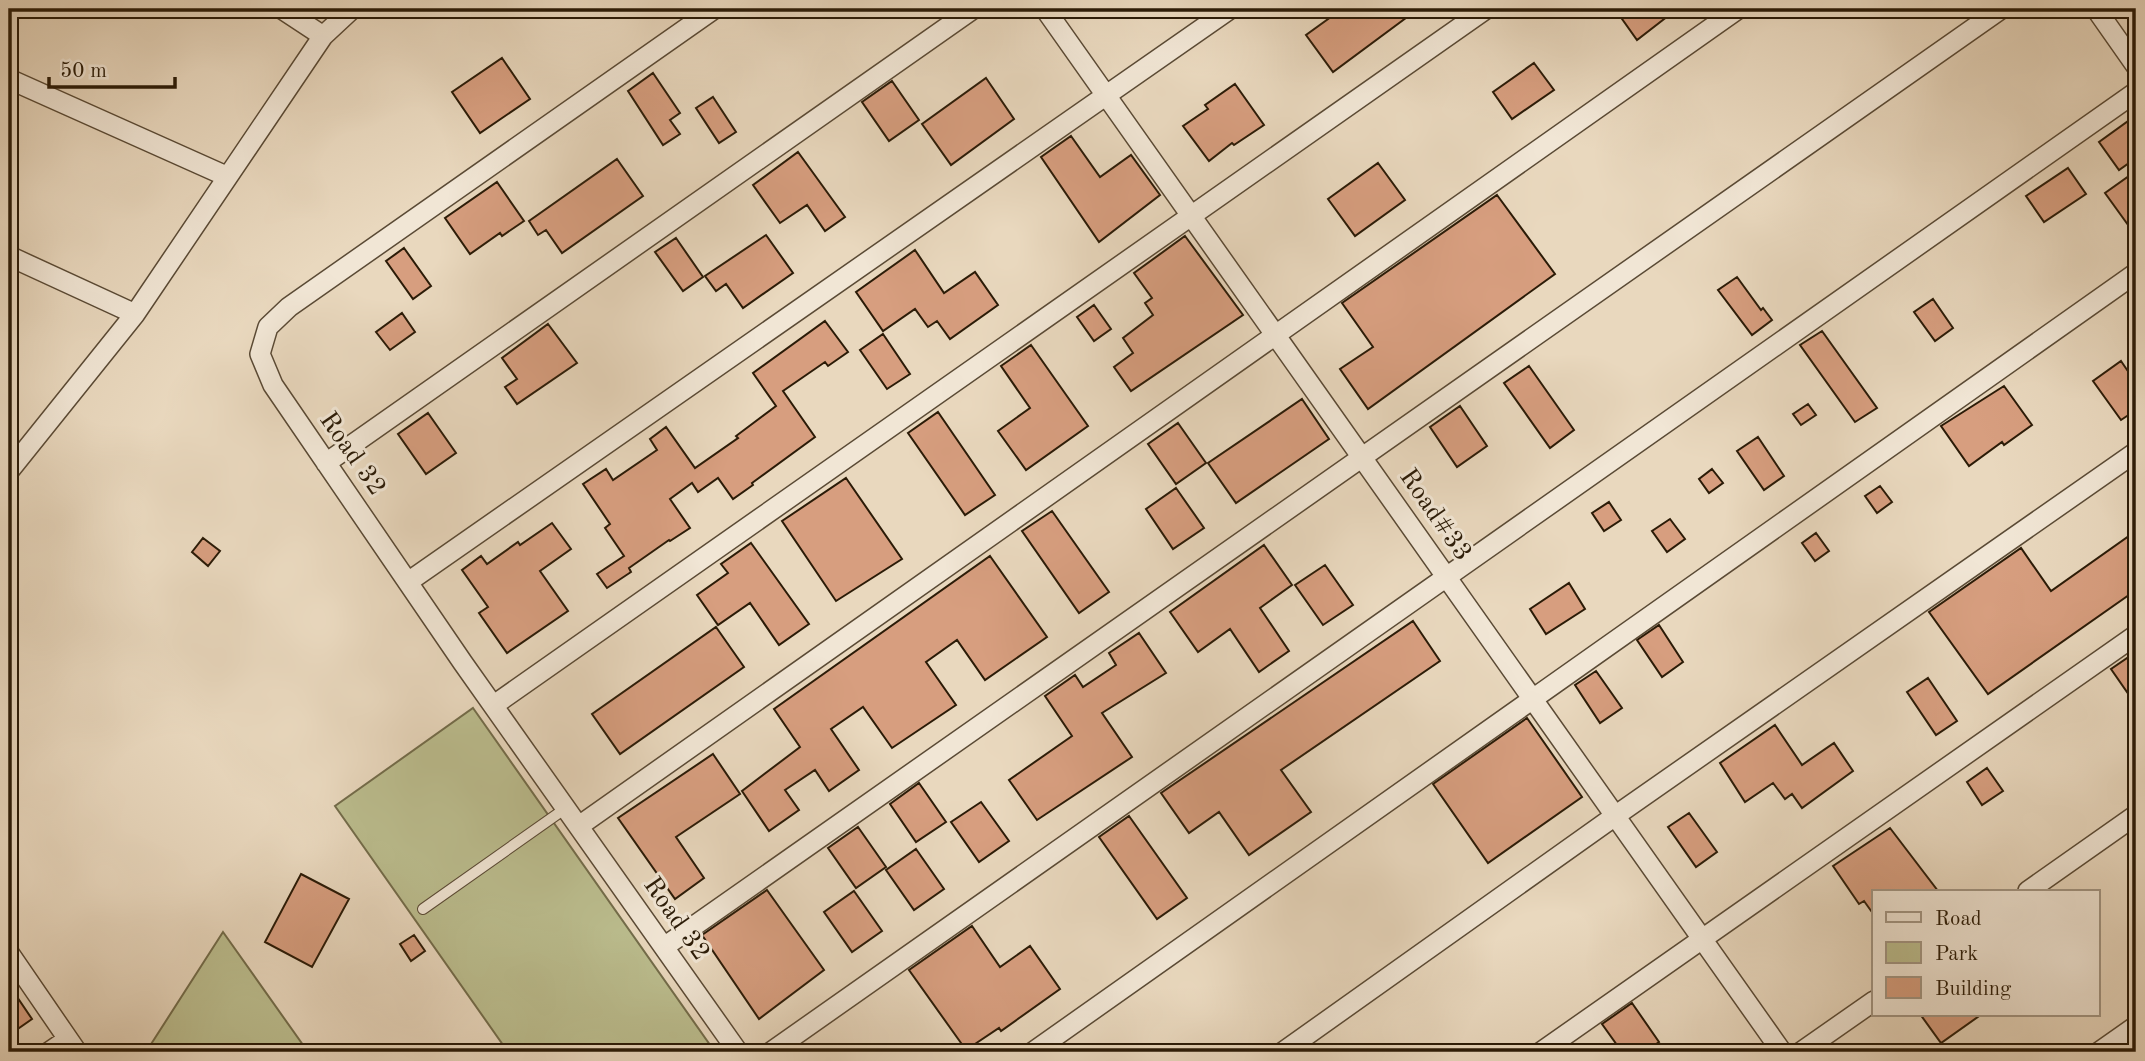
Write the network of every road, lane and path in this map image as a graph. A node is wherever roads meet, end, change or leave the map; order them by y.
1 (282, 9) edge
2 (352, 9) edge
3 (714, 9) edge
4 (973, 9) edge
5 (1045, 9) edge
6 (1230, 9) edge
7 (1486, 9) edge
8 (1738, 9) edge
9 (2001, 9) edge
10 (2096, 9) edge
11 (323, 36) junction
12 (2136, 66) edge
13 (9, 79) edge
14 (2136, 92) edge
15 (1107, 96) junction
16 (226, 176) junction
17 (1192, 216) junction
18 (9, 256) edge
19 (2136, 273) edge
20 (135, 314) junction
21 (1275, 334) junction
22 (2136, 452) edge
23 (1361, 456) junction
24 (326, 463) junction
25 (9, 471) edge
26 (1446, 577) junction
27 (408, 582) junction
28 (2136, 635) edge
29 (1532, 698) junction
30 (494, 705) junction
31 (566, 808) junction
32 (2136, 815) edge
33 (1615, 816) junction
34 (579, 826) junction
35 (2029, 890) edge
36 (423, 909) dead end
37 (1702, 939) junction
38 (664, 947) junction
39 (9, 953) edge
40 (1872, 1001) edge
41 (2136, 1026) edge
42 (72, 1046) edge
43 (49, 1052) edge
44 (738, 1052) edge
45 (771, 1052) edge
46 (1033, 1052) edge
47 (1283, 1052) edge
48 (1541, 1052) edge
49 (1782, 1052) edge
50 (1801, 1052) edge
51 (2099, 1052) edge

1 - 11 street
2 - 11 street
3 - 24 street, Road 32
4 - 24 street
5 - 15 street, Road#33
6 - 15 street
7 - 17 street
8 - 21 street
9 - 23 street
10 - 12 street
11 - 16 street
13 - 16 street
14 - 26 street
15 - 17 street, Road#33
15 - 27 street
16 - 20 street
17 - 21 street, Road#33
17 - 30 street
18 - 20 street
19 - 29 street
20 - 25 street
21 - 23 street, Road#33
21 - 34 street
22 - 33 street
23 - 26 street, Road#33
23 - 38 street
24 - 27 street, Road 32
26 - 29 street, Road#33
26 - 45 street
27 - 30 street, Road 32
28 - 37 street
29 - 33 street, Road#33
29 - 46 street
30 - 31 street, Road 32
31 - 34 street, Road 32
31 - 36 lane
32 - 35 street
33 - 37 street, Road#33
33 - 47 street
34 - 38 street, Road 32
37 - 48 street
37 - 49 street, Road#33
38 - 44 street, Road 32
39 - 42 street
40 - 50 street
41 - 51 street
42 - 43 street

